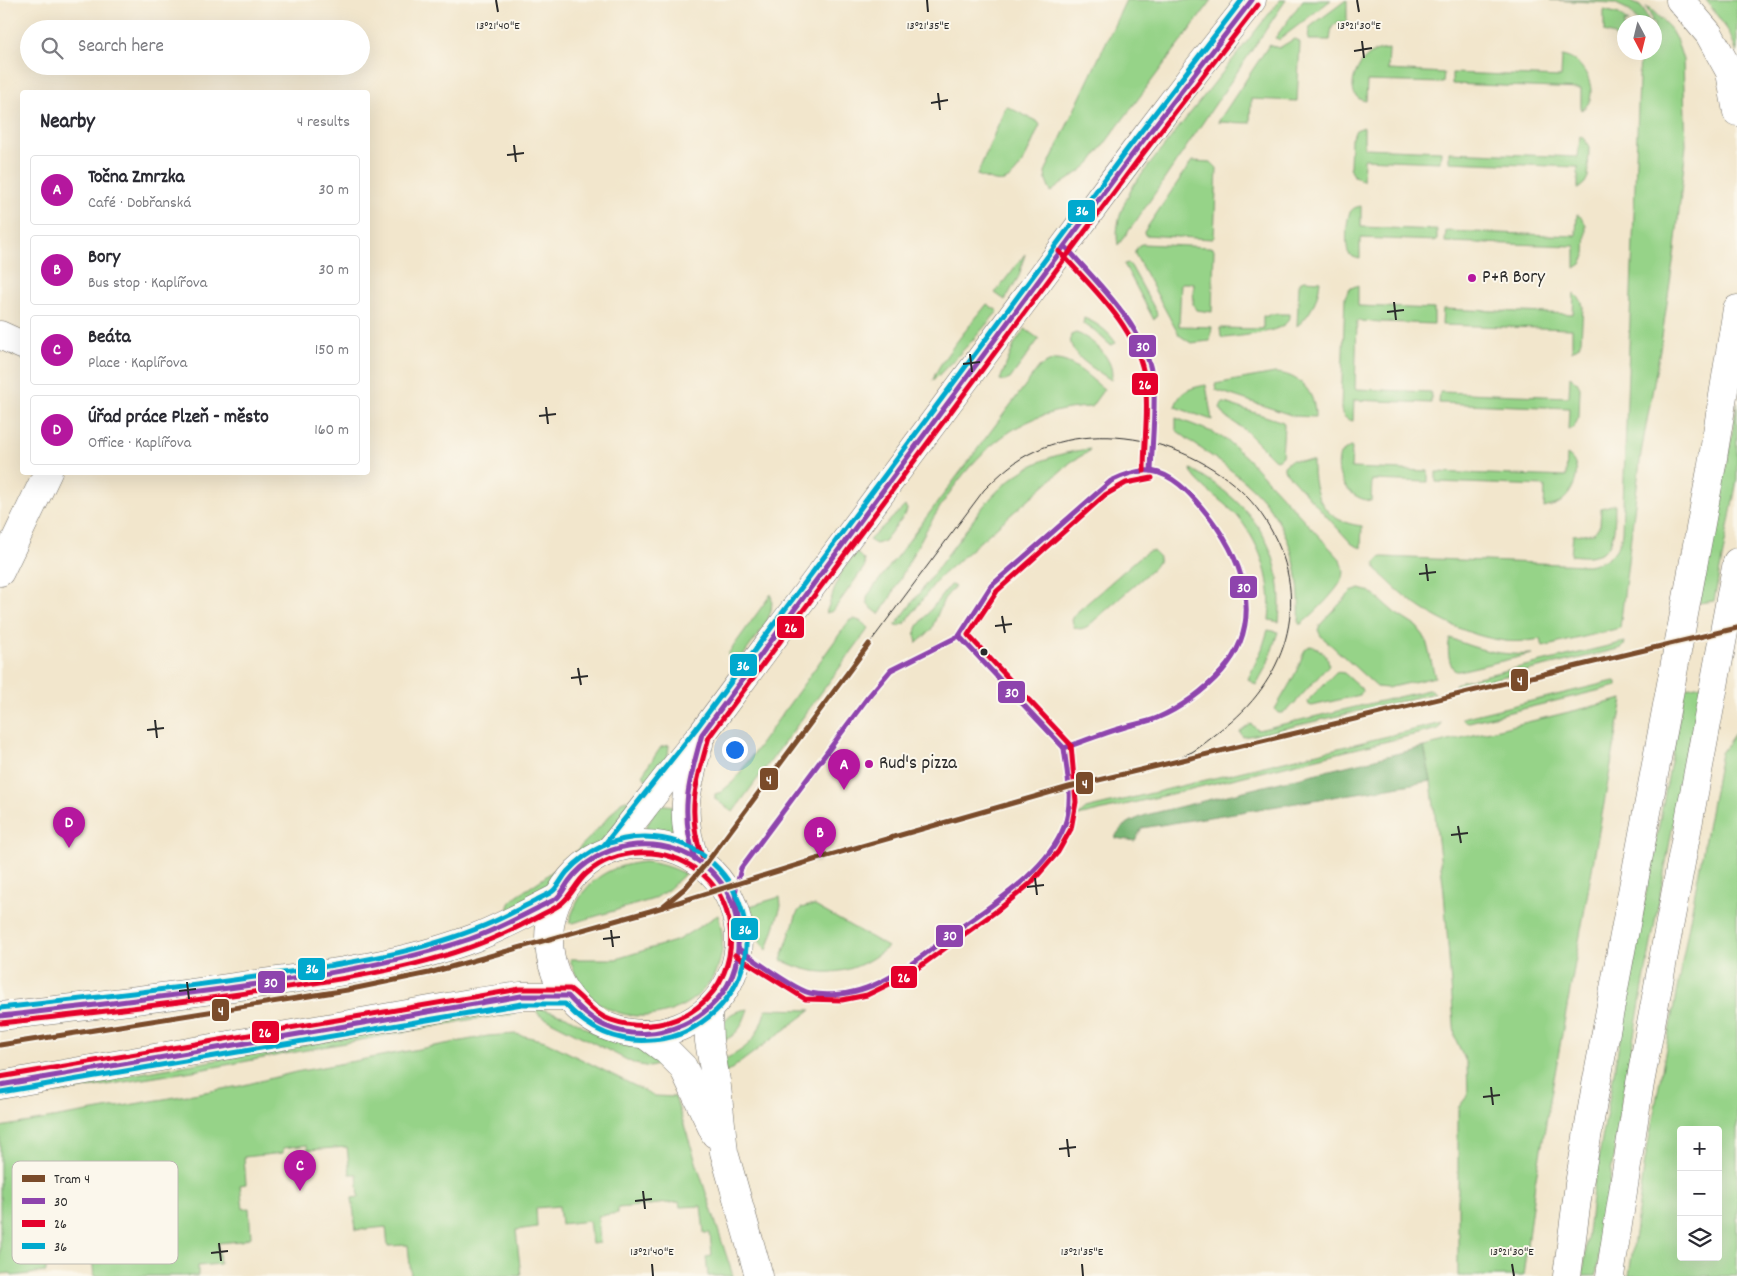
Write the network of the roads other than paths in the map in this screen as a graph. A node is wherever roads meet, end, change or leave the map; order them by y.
1 (1252, 0) edge
2 (1680, 0) edge
3 (1737, 112) edge
4 (1737, 309) edge
5 (0, 335) edge
6 (20, 344) edge
7 (47, 475) edge
8 (1737, 562) edge
9 (0, 572) edge
10 (702, 734) junction
11 (610, 850) junction
12 (695, 859) junction
13 (559, 897) junction
14 (568, 996) junction
15 (708, 1010) junction
16 (0, 1016) edge
17 (644, 1034) junction
18 (0, 1085) edge
19 (724, 1152) junction
20 (759, 1276) edge
21 (1567, 1276) edge
22 (1610, 1276) edge

1 - 10 street
2 - 3 street
4 - 21 street
5 - 6 street
7 - 9 street
8 - 22 street
10 - 11 street
10 - 12 street
11 - 12 street
11 - 13 street
12 - 15 street
13 - 14 street
13 - 16 street
14 - 17 street
14 - 18 street
15 - 17 street
15 - 19 street
17 - 19 street
19 - 20 street

